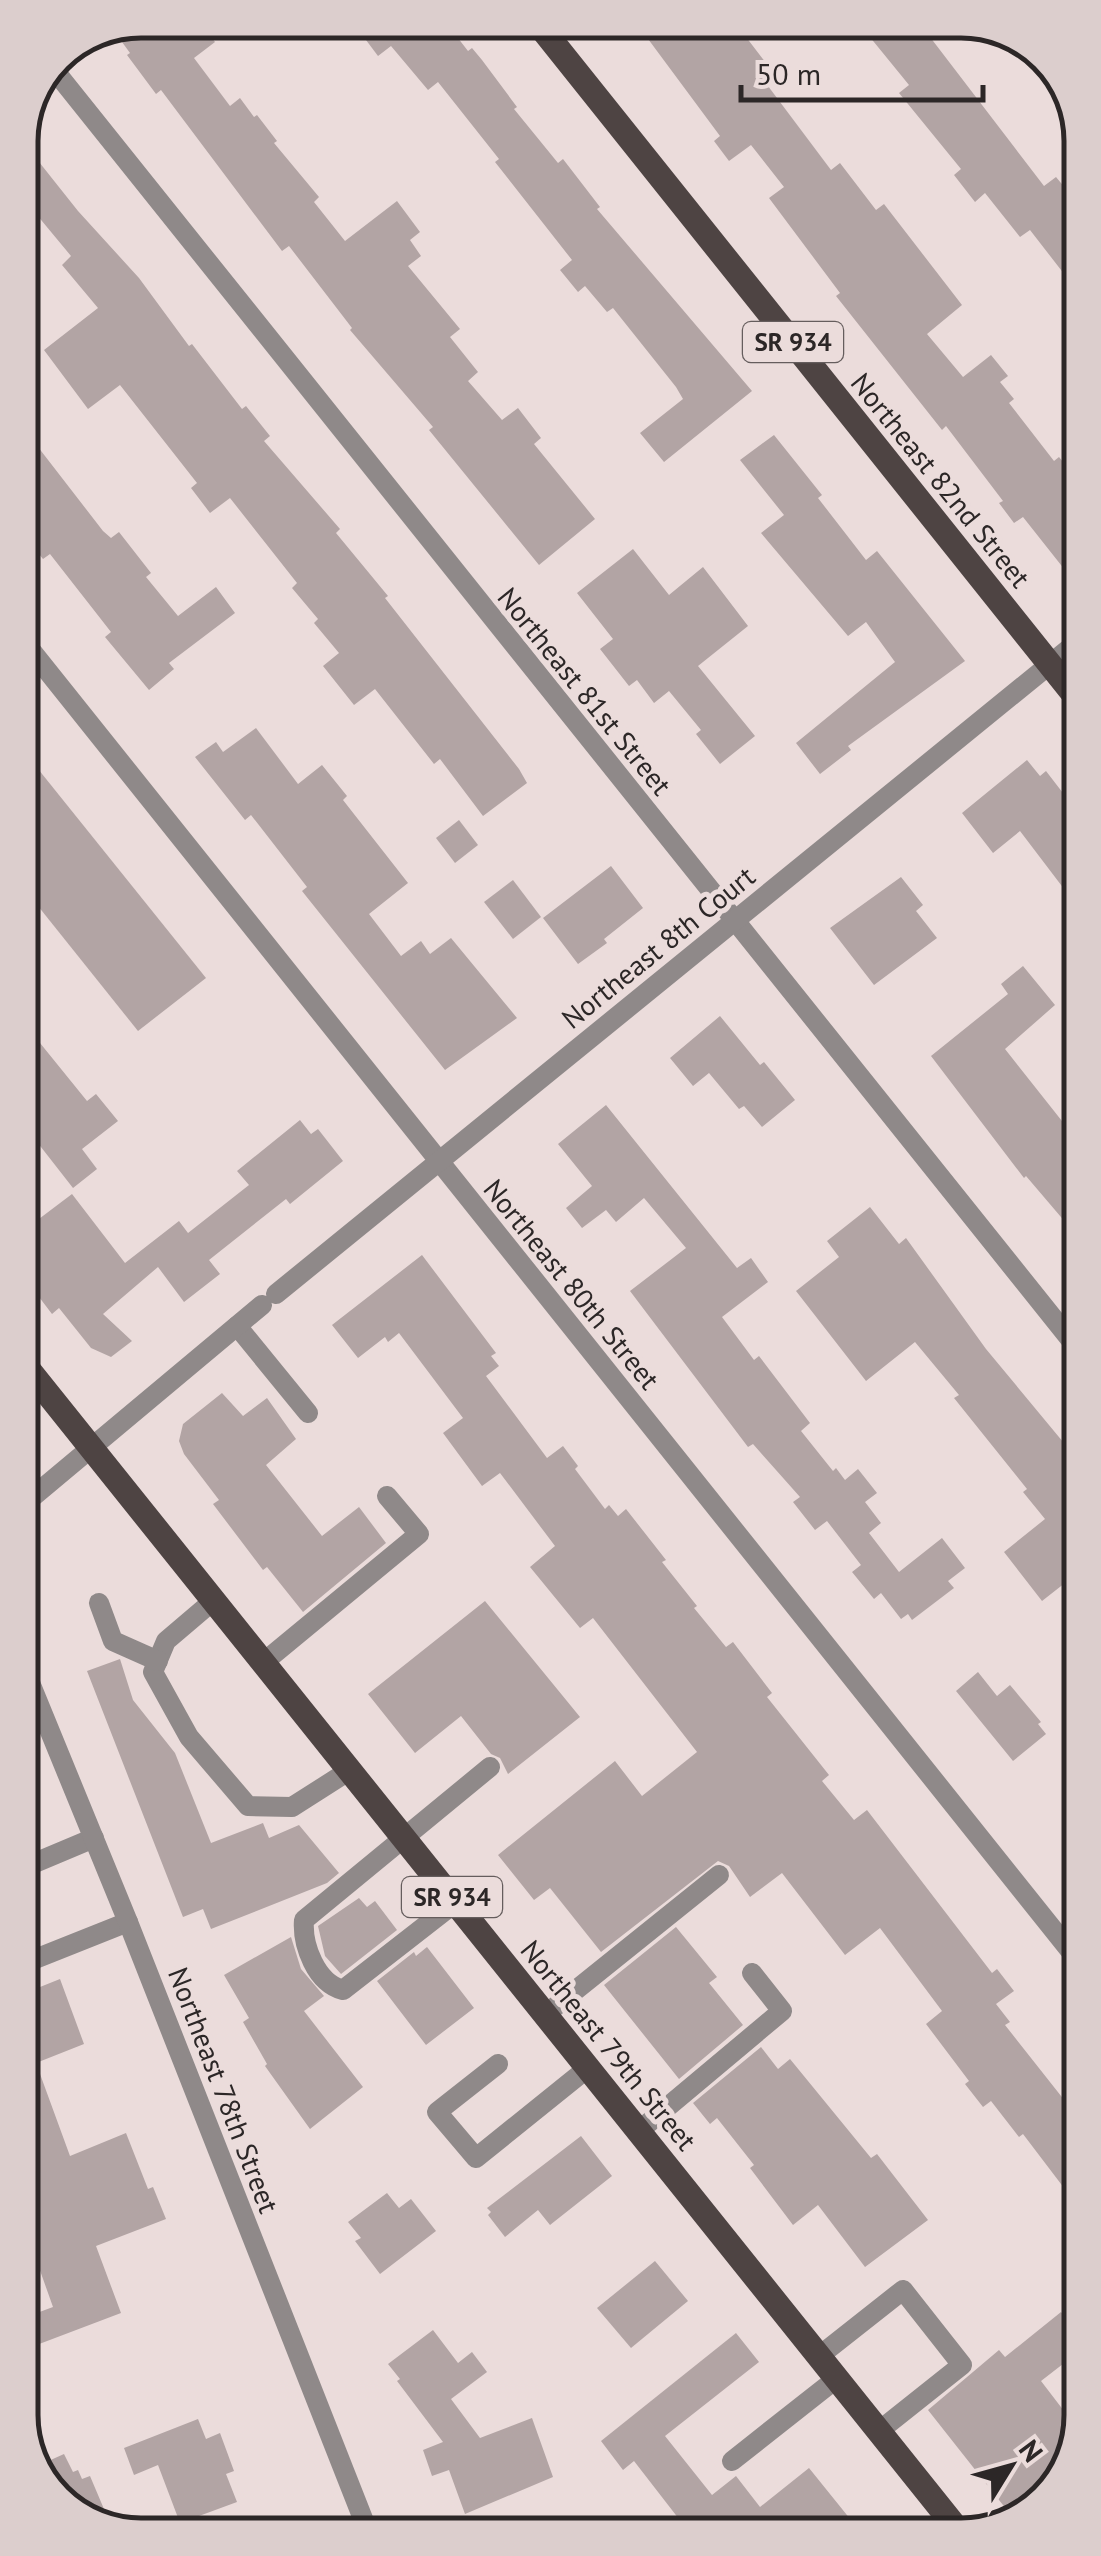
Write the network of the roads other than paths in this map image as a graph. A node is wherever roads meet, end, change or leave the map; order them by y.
1 (549, 38) edge
2 (59, 78) edge
3 (1064, 654) edge
4 (1050, 665) junction
5 (38, 668) edge
6 (1064, 682) edge
7 (734, 920) junction
8 (440, 1163) junction
9 (237, 1326) junction
10 (1064, 1332) edge
11 (38, 1382) edge
12 (308, 1413) dead end
13 (90, 1448) junction
14 (38, 1492) edge
15 (388, 1496) dead end
16 (214, 1600) junction
17 (99, 1603) dead end
18 (158, 1661) junction
19 (264, 1662) junction
20 (38, 1702) edge
21 (490, 1767) dead end
22 (350, 1770) junction
23 (94, 1838) junction
24 (404, 1838) junction
25 (38, 1862) edge
26 (720, 1876) dead end
27 (456, 1902) junction
28 (128, 1922) junction
29 (1064, 1943) edge
30 (38, 1958) edge
31 (752, 1973) dead end
32 (546, 2014) junction
33 (498, 2064) dead end
34 (588, 2067) junction
35 (640, 2130) junction
36 (818, 2357) junction
37 (836, 2379) junction
38 (879, 2431) junction
39 (732, 2461) dead end
40 (363, 2518) edge
41 (948, 2518) edge

1 - 4 main road, Northeast 82nd Street / SR 934
2 - 7 street, Northeast 81st Street
3 - 4 street, Northeast 8th Court
4 - 6 main road, Northeast 82nd Street / SR 934
4 - 7 street, Northeast 8th Court
5 - 8 street, Northeast 80th Street
7 - 8 street, Northeast 8th Court
7 - 10 street, Northeast 81st Street
8 - 9 street, Northeast 8th Court
8 - 29 street, Northeast 80th Street
9 - 12 street
9 - 13 street, Northeast 8th Court
11 - 13 main road, Northeast 79th Street / SR 934
13 - 14 street
13 - 16 main road, Northeast 79th Street / SR 934
15 - 19 street
16 - 18 street
16 - 19 main road, Northeast 79th Street / SR 934
17 - 18 street
18 - 22 street
19 - 22 main road, Northeast 79th Street / SR 934
20 - 23 street, Northeast 78th Street
21 - 24 street
22 - 24 main road, Northeast 79th Street / SR 934
23 - 25 street
23 - 28 street, Northeast 78th Street
24 - 27 main road, Northeast 79th Street / SR 934
24 - 27 street
26 - 32 street
27 - 32 main road, Northeast 79th Street / SR 934
28 - 30 street
28 - 40 street, Northeast 78th Street
31 - 35 street
32 - 34 main road, Northeast 79th Street / SR 934
33 - 34 street
34 - 35 main road, Northeast 79th Street / SR 934
35 - 36 main road, Northeast 79th Street / SR 934
36 - 37 main road, Northeast 79th Street / SR 934
36 - 38 street
37 - 38 main road, Northeast 79th Street / SR 934
37 - 39 street
38 - 41 main road, Northeast 79th Street / SR 934

